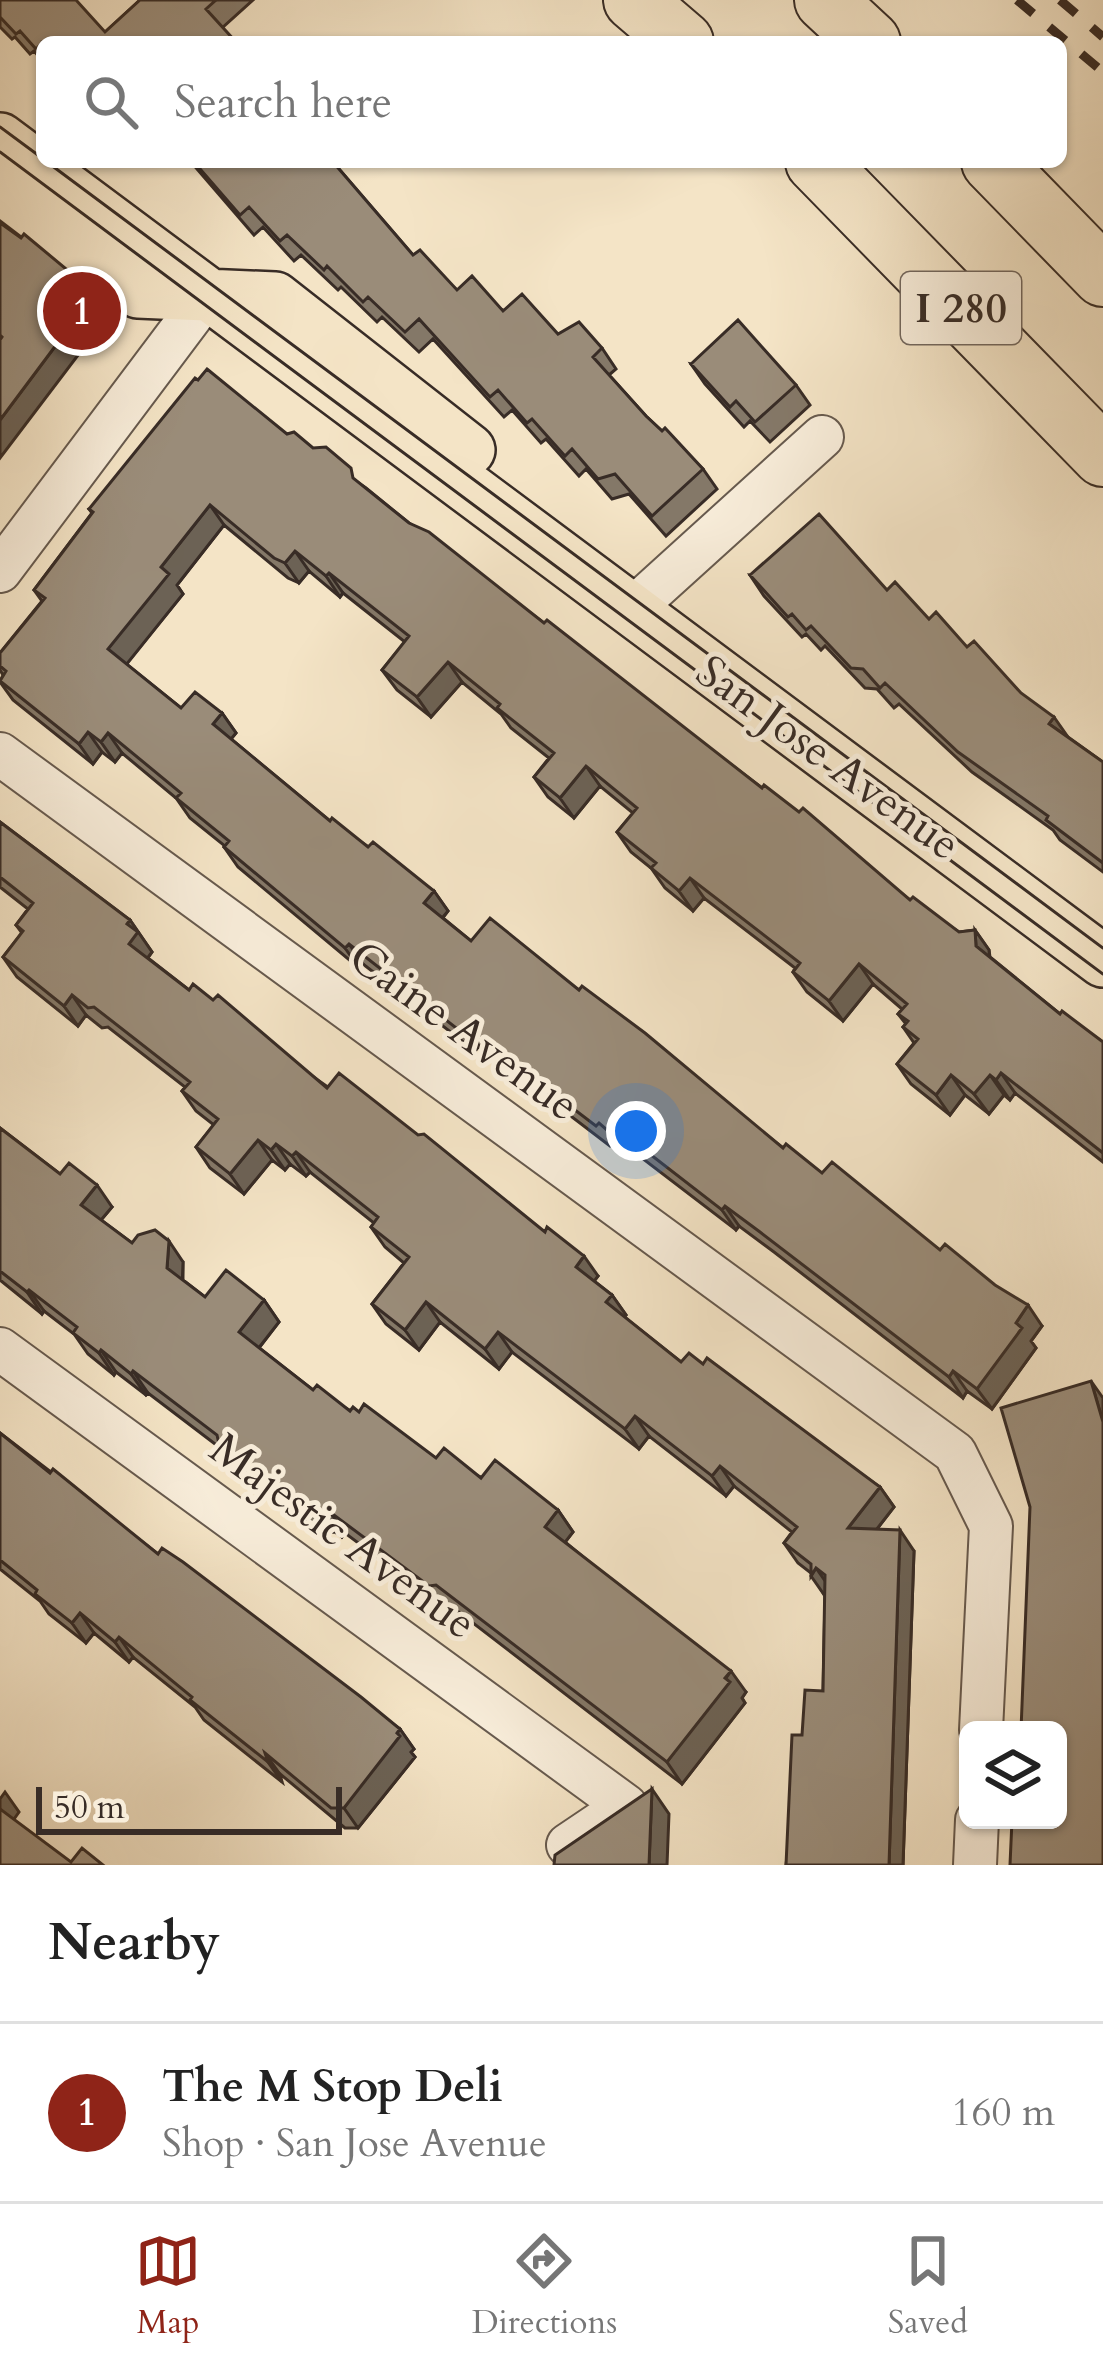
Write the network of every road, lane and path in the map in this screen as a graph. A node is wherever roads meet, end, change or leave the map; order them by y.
1 (634, 0) edge
2 (825, 0) edge
3 (676, 36) edge
4 (864, 36) edge
5 (0, 139) edge
6 (36, 166) edge
7 (39, 168) edge
8 (822, 168) edge
9 (998, 168) edge
10 (0, 187) edge
11 (1103, 276) edge
12 (208, 294) junction
13 (822, 437) dead end
14 (1103, 456) edge
15 (0, 571) edge
16 (629, 612) junction
17 (0, 754) edge
18 (1103, 962) edge
19 (0, 1349) edge
20 (981, 1721) edge
21 (977, 1829) edge
22 (568, 1844) edge
23 (975, 1865) edge

1 - 3 highway
2 - 4 highway
5 - 6 main road, San Jose Avenue
7 - 12 main road, San Jose Avenue
8 - 14 highway, I 280
9 - 11 highway, I 280
10 - 12 main road
12 - 15 street
12 - 16 main road, San Jose Avenue
13 - 16 street
16 - 18 main road, San Jose Avenue
17 - 20 street, Caine Avenue
19 - 22 street, Majestic Avenue
21 - 23 street

